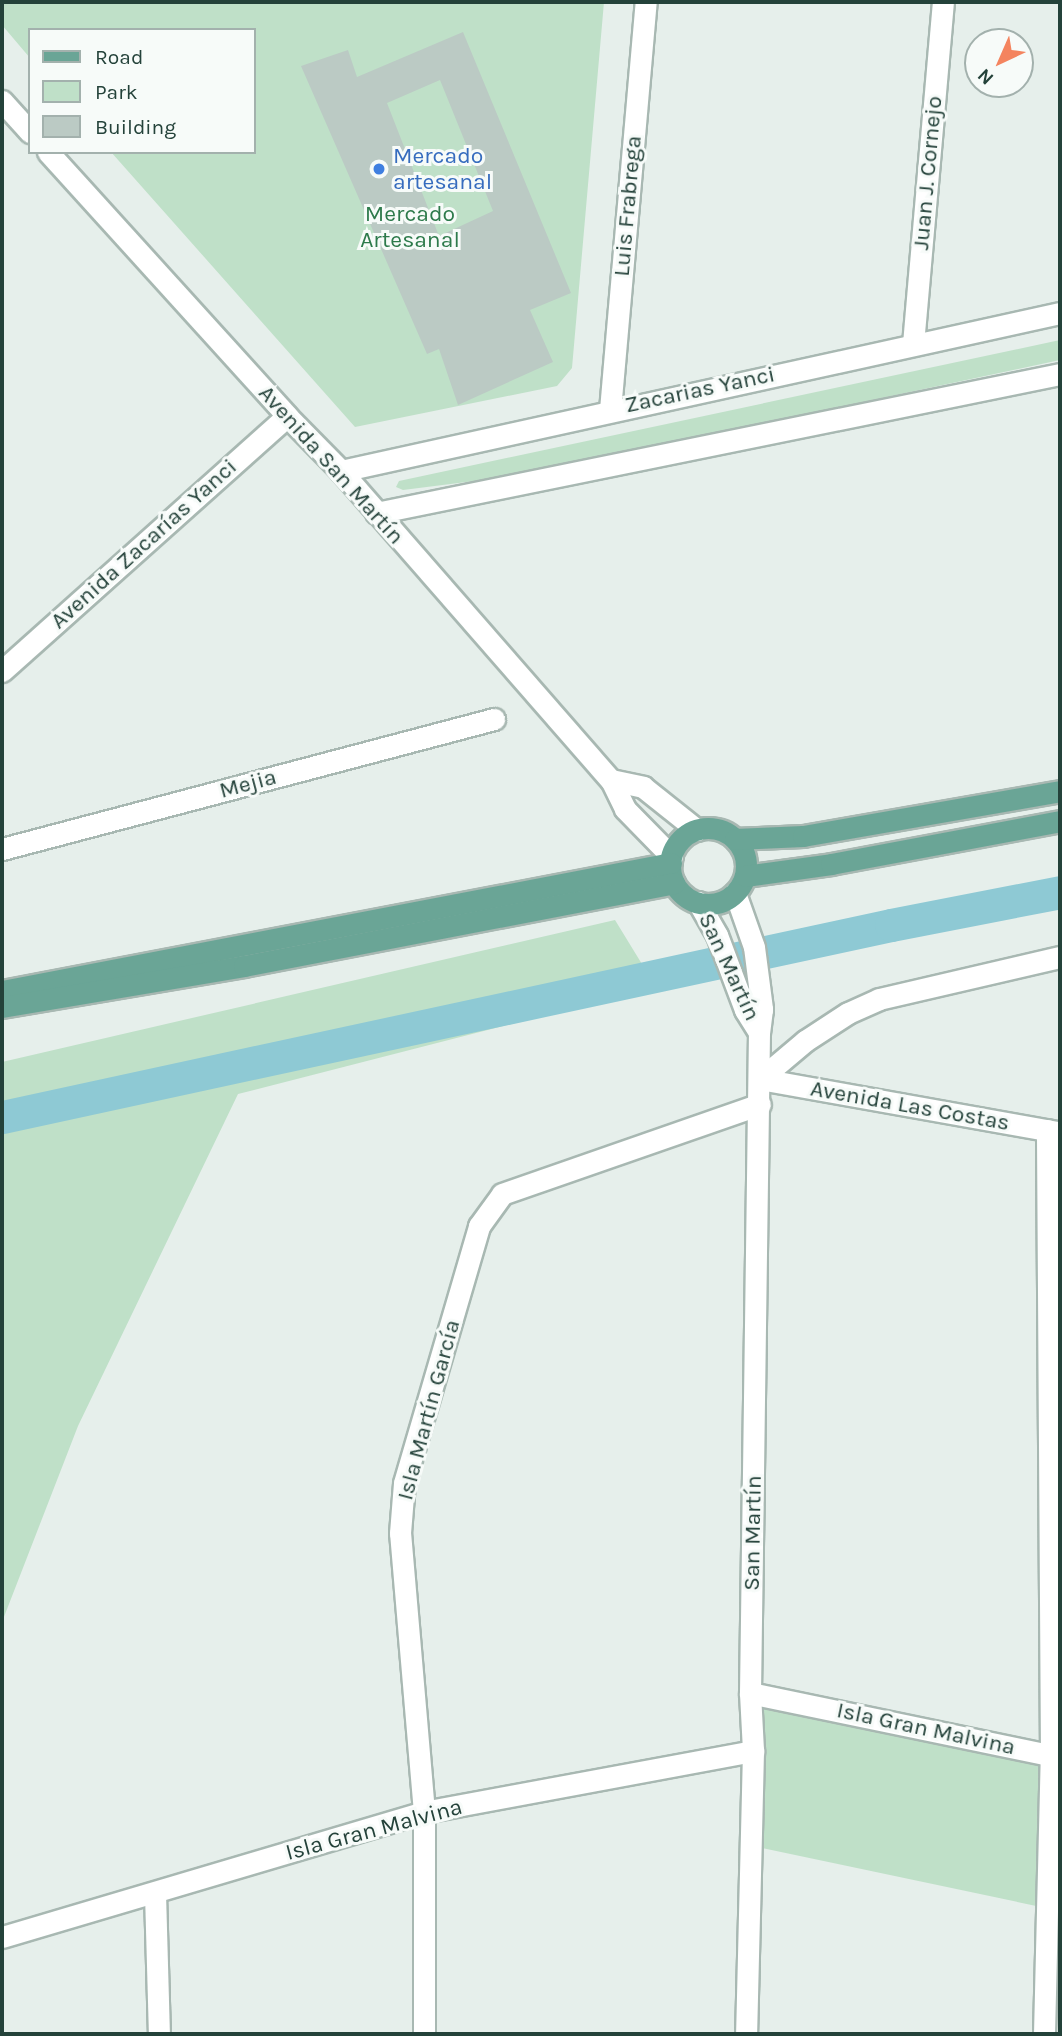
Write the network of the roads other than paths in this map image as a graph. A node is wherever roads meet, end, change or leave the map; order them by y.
1 (646, 2) edge
2 (943, 2) edge
3 (2, 101) edge
4 (28, 130) edge
5 (50, 154) edge
6 (1060, 313) edge
7 (913, 344) junction
8 (1060, 373) edge
9 (610, 410) junction
10 (287, 416) junction
11 (341, 471) junction
12 (376, 513) junction
13 (6, 660) edge
14 (494, 719) dead end
15 (611, 780) junction
16 (1060, 791) edge
17 (1060, 821) edge
18 (698, 830) junction
19 (735, 839) junction
20 (2, 849) edge
21 (672, 868) junction
22 (740, 885) junction
23 (698, 902) junction
24 (1060, 957) edge
25 (2, 991) edge
26 (2, 1007) edge
27 (759, 1032) junction
28 (760, 1079) junction
29 (760, 1104) junction
30 (1054, 1132) edge
31 (750, 1693) junction
32 (753, 1751) junction
33 (1056, 1756) edge
34 (424, 1812) junction
35 (155, 1893) junction
36 (2, 1937) edge
37 (159, 2034) edge
38 (424, 2034) edge
39 (746, 2034) edge
40 (1044, 2034) edge

1 - 9 street, Luis Frabrega
2 - 7 street, Juan J. Cornejo
3 - 4 street
5 - 10 street, Avenida San Martín
6 - 7 street, Zacarias Yanci
7 - 9 street, Zacarias Yanci
8 - 12 street
9 - 11 street, Zacarias Yanci
10 - 11 street, Avenida San Martín
10 - 13 street, Avenida Zacarías Yanci
11 - 12 street, Avenida San Martín
12 - 15 street, Avenida San Martín
14 - 20 street, Mejia
15 - 18 street
15 - 21 street, Avenida San Martín
16 - 19 main road
17 - 22 main road
18 - 19 main road
18 - 21 main road
19 - 22 main road
21 - 23 main road
21 - 25 main road
21 - 26 main road
22 - 23 main road
22 - 27 street, San Martín
23 - 27 street, San Martín
24 - 28 street
27 - 28 street, San Martín
28 - 29 street, San Martín
28 - 30 street, Avenida Las Costas
29 - 31 street, San Martín
29 - 34 street, Isla Martín García
30 - 33 street
31 - 32 street, San Martín
31 - 33 street, Isla Gran Malvina
32 - 34 street, Isla Gran Malvina
32 - 39 street, San Martín
33 - 40 street
34 - 35 street, Isla Gran Malvina
34 - 38 street, Isla Martín García
35 - 36 street, Isla Gran Malvina
35 - 37 street

